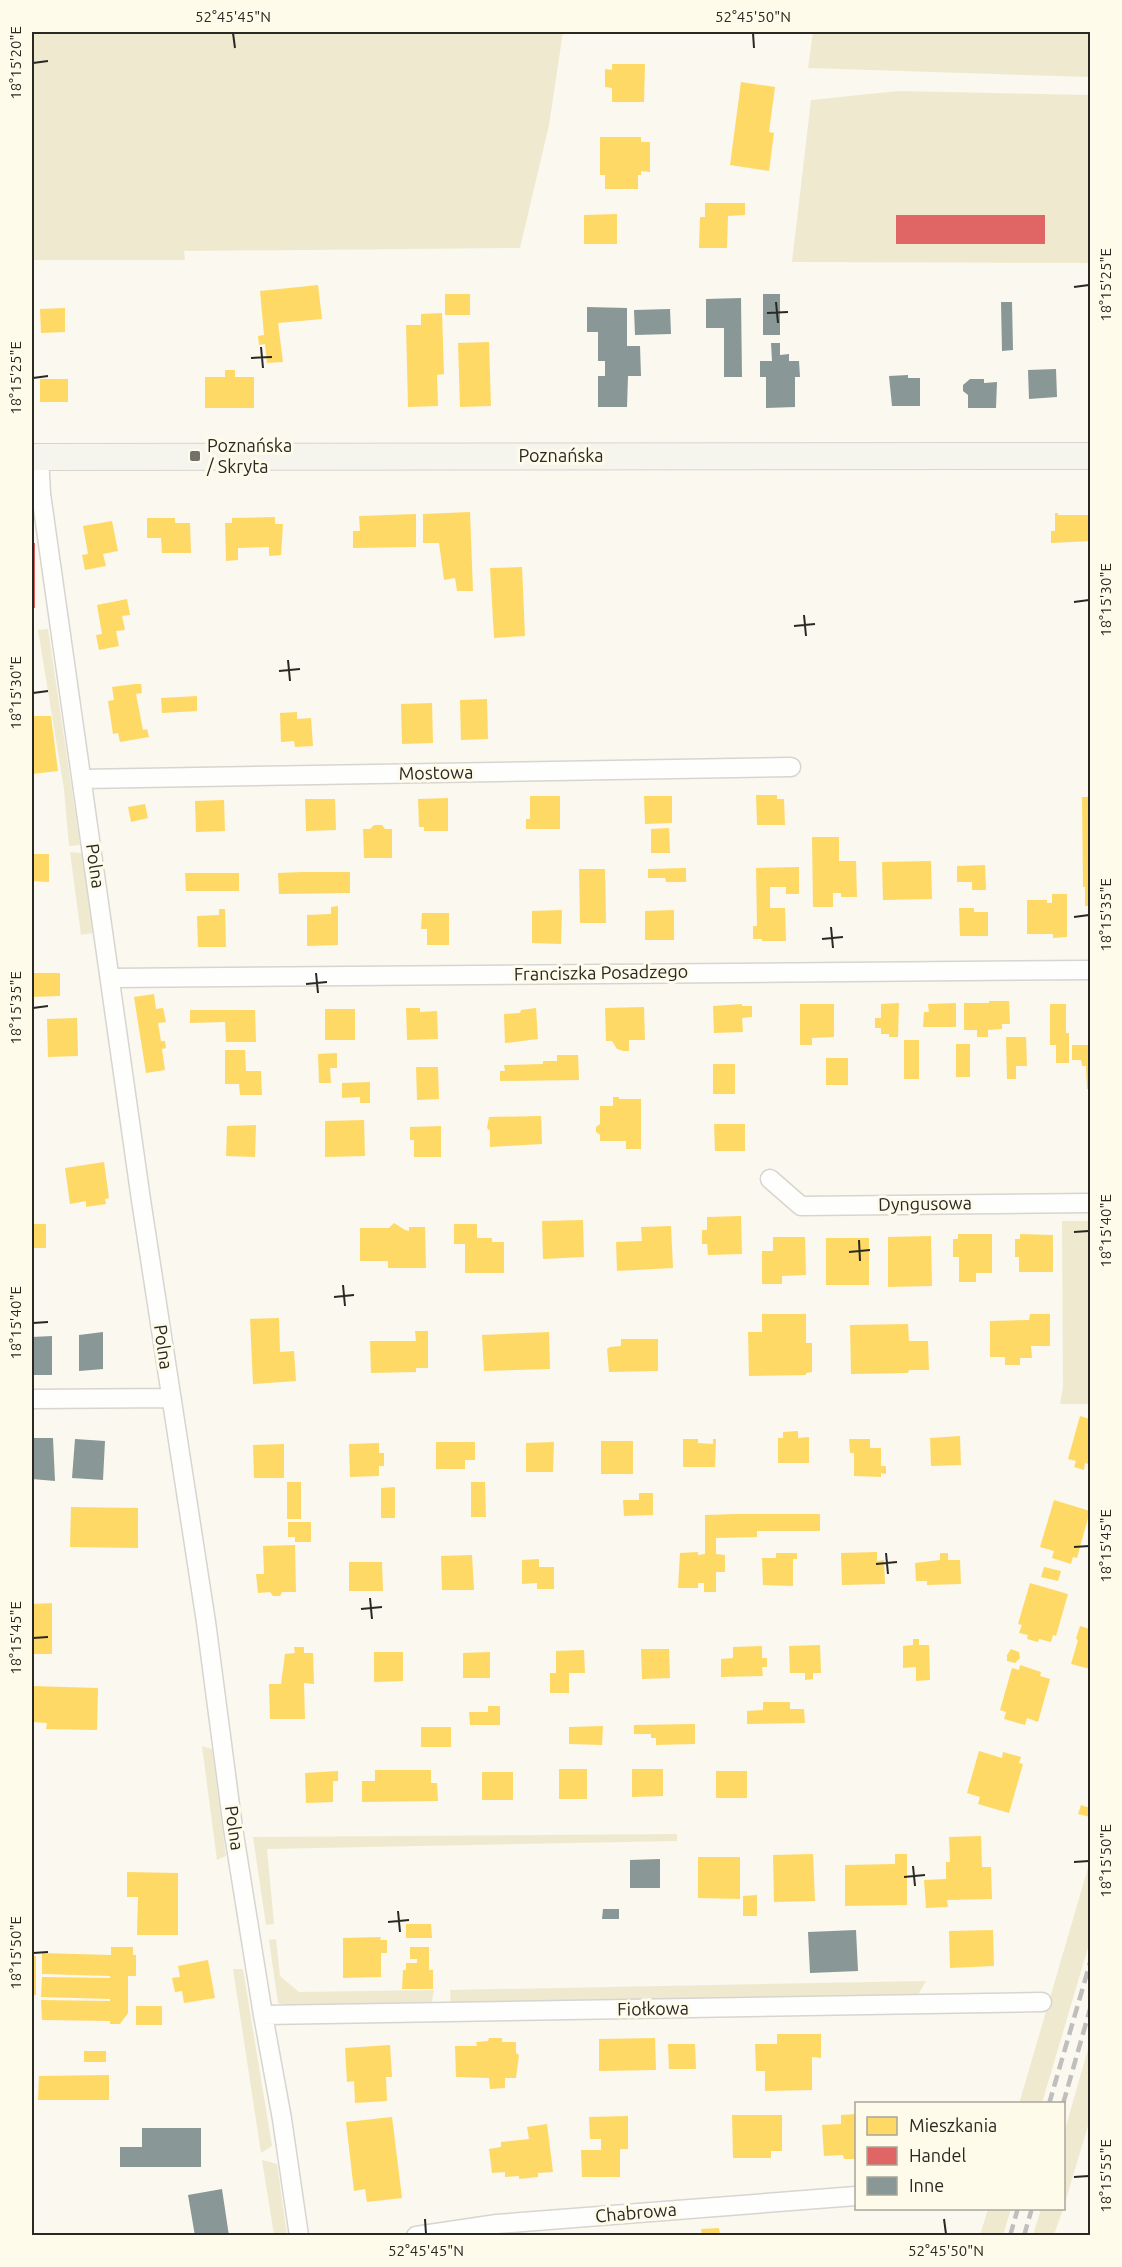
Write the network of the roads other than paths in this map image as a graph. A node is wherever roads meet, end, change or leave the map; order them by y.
1 (1090, 456) edge
2 (35, 457) edge
3 (791, 767) dead end
4 (82, 779) junction
5 (1090, 970) edge
6 (111, 978) junction
7 (770, 1179) dead end
8 (1090, 1203) edge
9 (171, 1398) junction
10 (32, 1399) edge
11 (1042, 2002) dead end
12 (263, 2015) junction
13 (855, 2196) edge
14 (299, 2235) edge
15 (416, 2235) edge

1 - 2 main road, Poznańska
2 - 4 street, Polna
3 - 4 street, Mostowa
4 - 6 street, Polna
5 - 6 street, Franciszka Posadzego
6 - 9 street, Polna
7 - 8 street, Dyngusowa
9 - 10 street
9 - 12 street, Polna
11 - 12 street, Fiołkowa
12 - 14 street, Polna
13 - 15 street, Chabrowa

